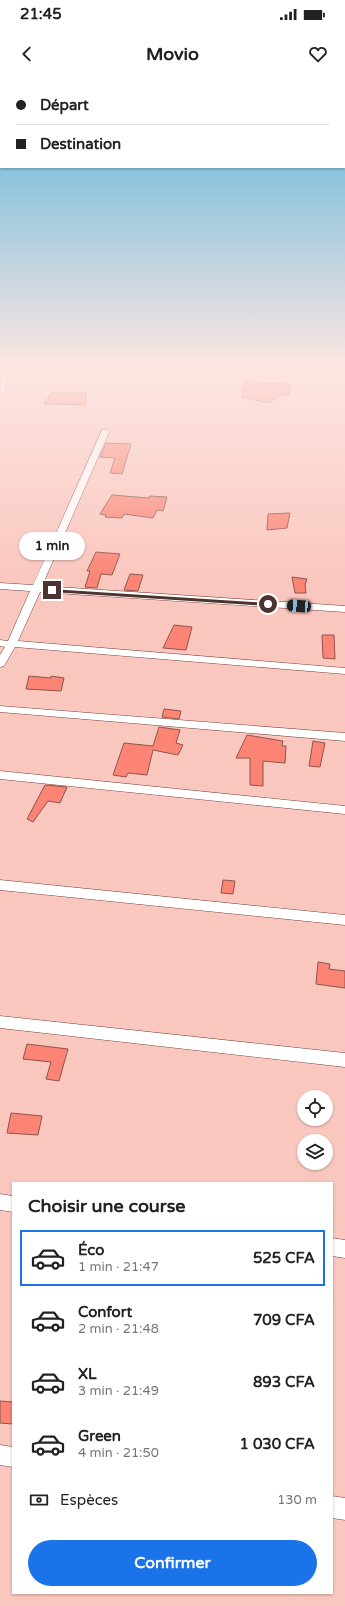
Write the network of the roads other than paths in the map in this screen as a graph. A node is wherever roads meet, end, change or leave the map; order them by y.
1 (102, 439) edge
2 (0, 586) edge
3 (36, 589) junction
4 (345, 609) edge
5 (0, 643) edge
6 (12, 644) junction
7 (0, 664) edge
8 (345, 671) edge
9 (0, 709) edge
10 (345, 737) edge
11 (0, 775) edge
12 (345, 810) edge
13 (0, 885) edge
14 (345, 920) edge
15 (0, 1022) edge
16 (345, 1060) edge
17 (0, 1202) edge
18 (12, 1204) edge
19 (333, 1247) edge
20 (345, 1249) edge
21 (0, 1455) edge
22 (12, 1457) edge
23 (333, 1507) edge
24 (345, 1509) edge

1 - 3 street
2 - 3 street
3 - 4 street
3 - 6 street
5 - 6 street
6 - 7 street
6 - 8 street
9 - 10 street
11 - 12 street
13 - 14 street
15 - 16 street
17 - 18 street
19 - 20 street
21 - 22 street
23 - 24 street

